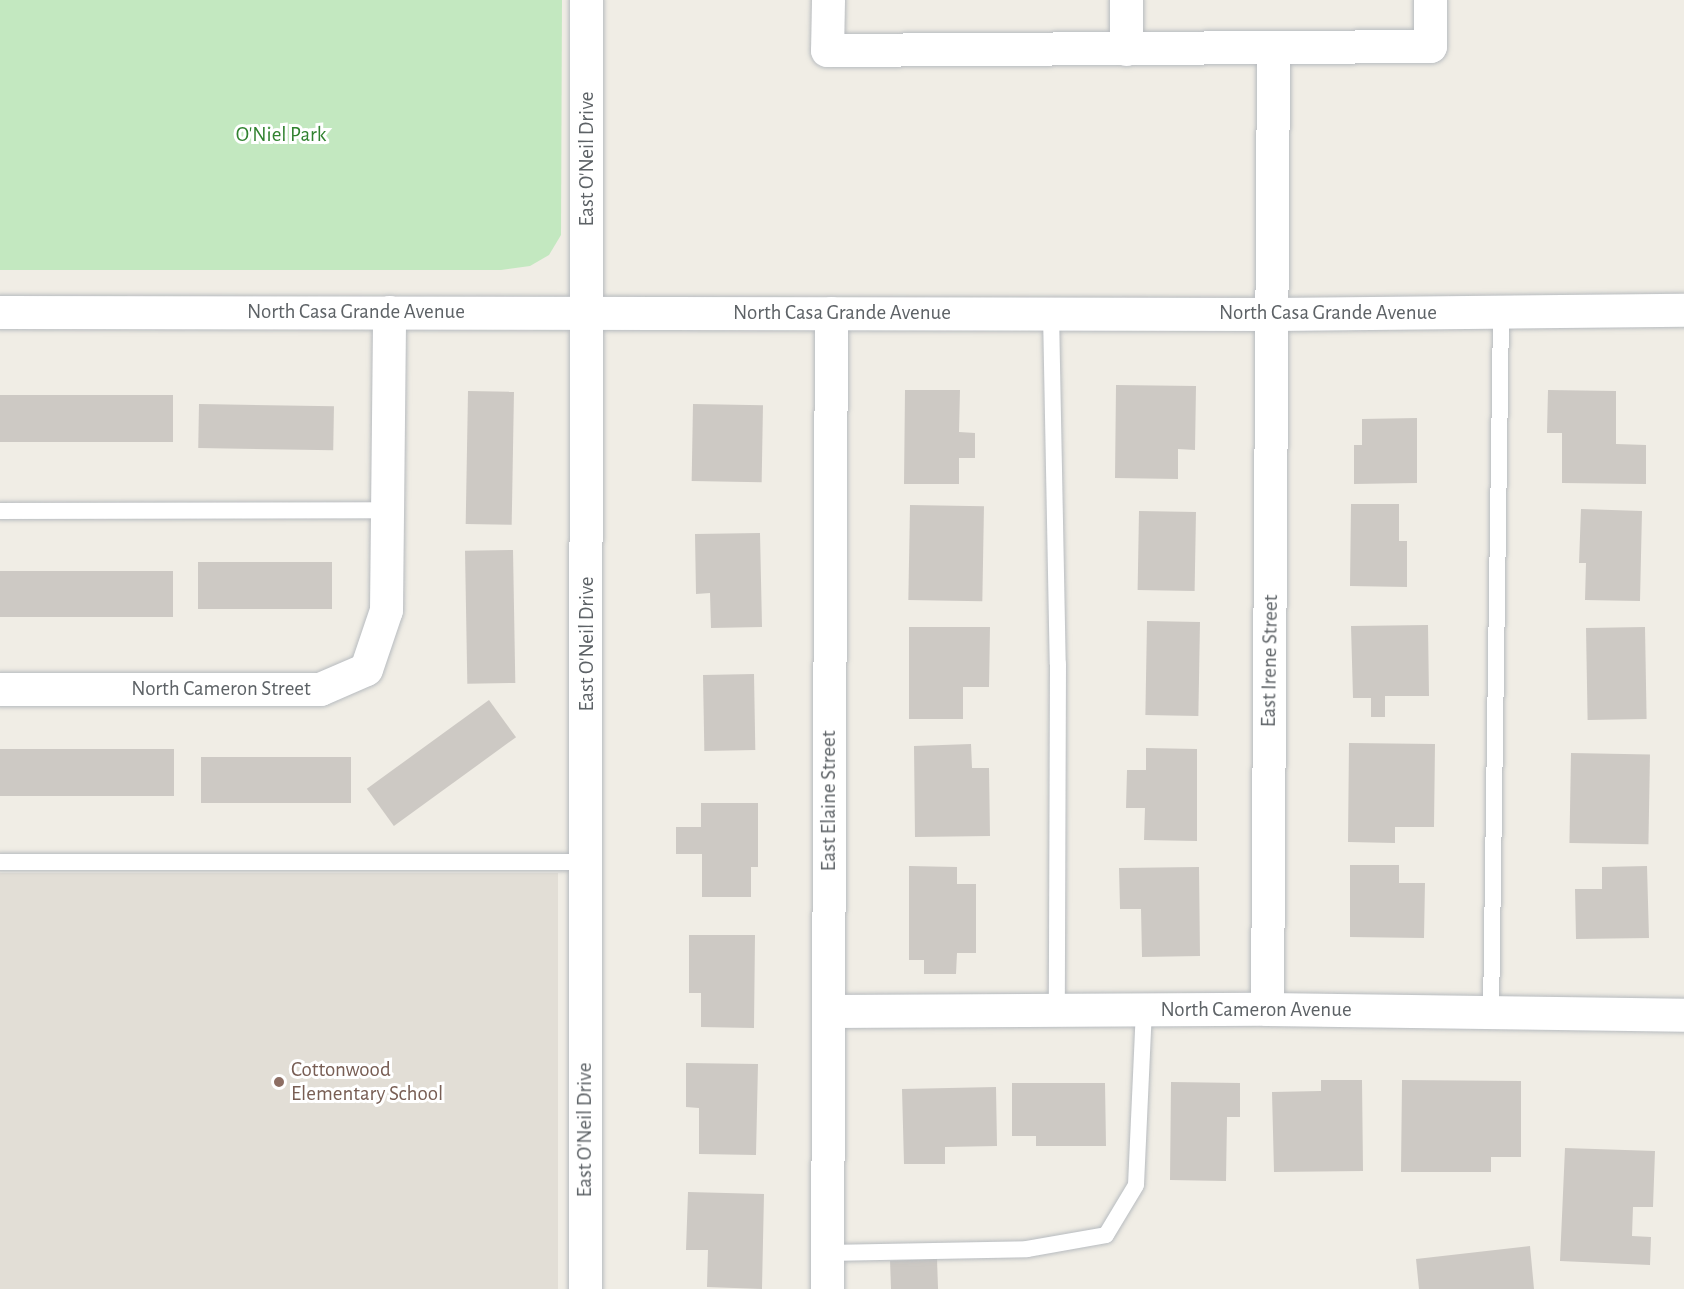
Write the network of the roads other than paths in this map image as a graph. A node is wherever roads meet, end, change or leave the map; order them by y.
1 (586, 0) edge
2 (828, 0) edge
3 (1126, 0) edge
4 (1430, 0) edge
5 (1126, 49) junction
6 (1273, 49) junction
7 (1684, 310) edge
8 (1501, 311) junction
9 (0, 312) edge
10 (389, 312) junction
11 (588, 312) junction
12 (831, 313) junction
13 (1051, 313) junction
14 (1274, 314) junction
15 (387, 510) junction
16 (0, 511) edge
17 (0, 690) edge
18 (0, 862) edge
19 (586, 862) junction
20 (1267, 1009) junction
21 (1057, 1010) junction
22 (1144, 1010) junction
23 (828, 1011) junction
24 (1491, 1012) junction
25 (1684, 1015) edge
26 (827, 1253) junction
27 (585, 1289) edge
28 (827, 1289) edge

1 - 11 street, East O'Neil Drive
2 - 5 street
3 - 5 street
4 - 6 street
5 - 6 street
6 - 14 street, East Irene Street
7 - 8 street, North Casa Grande Avenue
8 - 14 street, North Casa Grande Avenue
8 - 24 lane
9 - 10 street, North Casa Grande Avenue
10 - 11 street, North Casa Grande Avenue
10 - 15 street, North Cameron Street
11 - 12 street, North Casa Grande Avenue
11 - 19 street, East O'Neil Drive
12 - 13 street, North Casa Grande Avenue
12 - 23 street, East Elaine Street
13 - 14 street, North Casa Grande Avenue
13 - 21 lane
14 - 20 street, East Irene Street
15 - 16 lane
15 - 17 street, North Cameron Street
18 - 19 lane
19 - 27 street, East O'Neil Drive
20 - 22 street, North Cameron Avenue
20 - 24 street, North Cameron Avenue
21 - 22 street, North Cameron Avenue
21 - 23 street, North Cameron Avenue
22 - 26 lane
23 - 26 street, East Elaine Street
24 - 25 street, North Cameron Avenue
26 - 28 street, East Elaine Street

